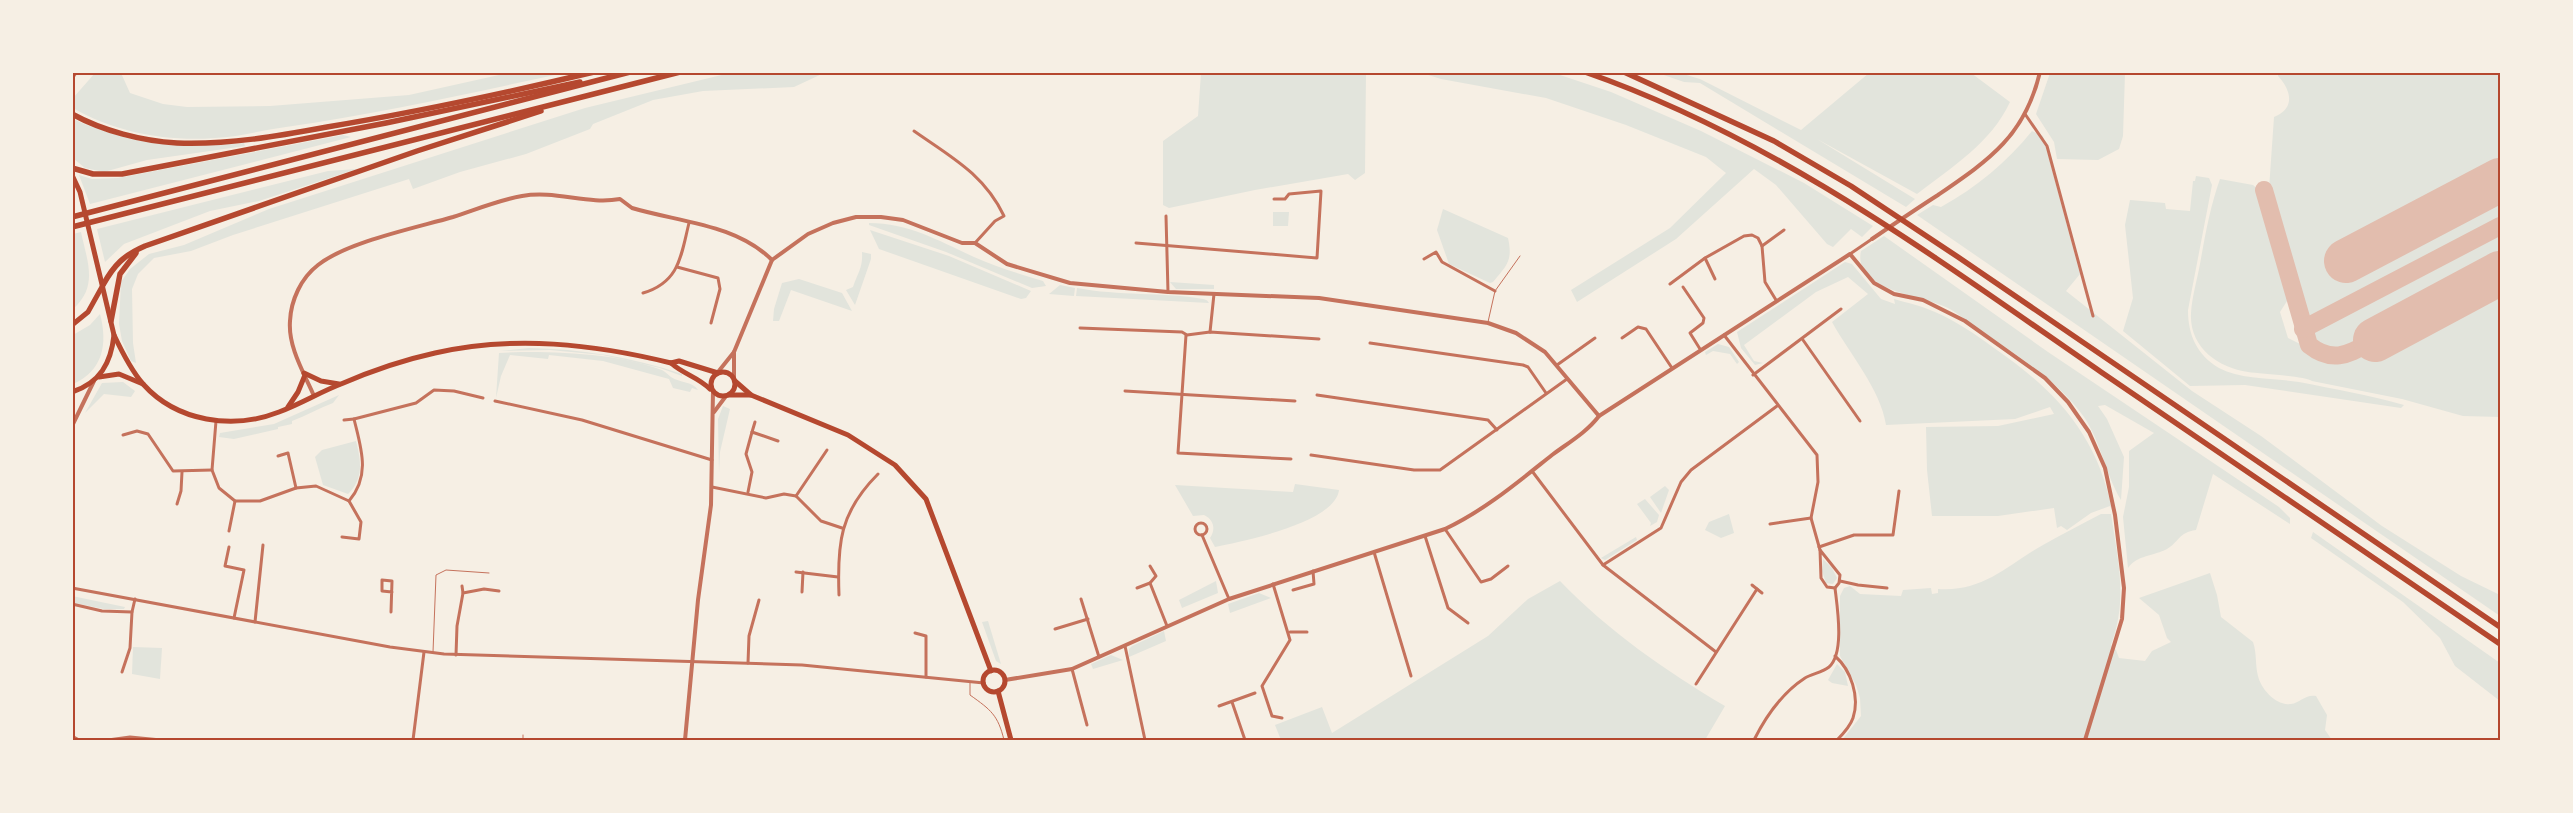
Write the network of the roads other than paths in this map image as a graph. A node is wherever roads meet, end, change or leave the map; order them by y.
1 (76, 72) edge
2 (594, 72) edge
3 (630, 72) edge
4 (680, 72) edge
5 (1585, 72) edge
6 (1624, 72) edge
7 (2040, 72) edge
8 (612, 77) junction
9 (72, 78) edge
10 (583, 97) junction
11 (72, 114) edge
12 (2025, 114) junction
13 (914, 131) dead end
14 (72, 168) edge
15 (72, 175) edge
16 (1321, 185) dead end
17 (1320, 191) junction
18 (1274, 199) dead end
19 (1166, 216) dead end
20 (72, 217) edge
21 (689, 223) junction
22 (72, 227) edge
23 (1784, 230) dead end
24 (1872, 239) joint
25 (974, 243) junction
26 (1136, 243) dead end
27 (1762, 246) junction
28 (1167, 247) junction
29 (139, 249) junction
30 (1850, 254) junction
31 (1520, 256) dead end
32 (1705, 258) junction
33 (1424, 259) dead end
34 (772, 260) junction
35 (677, 267) junction
36 (1715, 278) dead end
37 (1670, 284) dead end
38 (103, 285) junction
39 (1683, 287) dead end
40 (1495, 291) junction
41 (1168, 292) junction
42 (643, 293) dead end
43 (1214, 294) junction
44 (1776, 300) junction
45 (1841, 310) dead end
46 (2093, 316) dead end
47 (111, 321) junction
48 (711, 323) dead end
49 (1488, 323) junction
50 (72, 325) edge
51 (1080, 328) dead end
52 (1210, 332) junction
53 (1724, 334) junction
54 (114, 335) junction
55 (1186, 335) junction
56 (1595, 338) dead end
57 (1622, 338) dead end
58 (1318, 339) dead end
59 (1803, 340) junction
60 (1370, 343) dead end
61 (1700, 350) junction
62 (734, 352) junction
63 (671, 363) junction
64 (1557, 365) junction
65 (1672, 368) junction
66 (718, 372) junction
67 (305, 374) junction
68 (1753, 375) junction
69 (96, 379) junction
70 (1567, 379) junction
71 (734, 380) junction
72 (143, 384) junction
73 (341, 384) junction
74 (712, 391) junction
75 (1125, 391) dead end
76 (72, 392) edge
77 (1546, 393) junction
78 (1317, 394) dead end
79 (751, 395) junction
80 (1181, 395) junction
81 (314, 396) junction
82 (726, 396) junction
83 (483, 398) dead end
84 (496, 401) dead end
85 (1295, 401) dead end
86 (1777, 406) junction
87 (286, 409) junction
88 (714, 412) junction
89 (1599, 416) junction
90 (354, 419) junction
91 (344, 420) dead end
92 (1860, 420) dead end
93 (216, 421) junction
94 (755, 422) dead end
95 (72, 426) edge
96 (1498, 430) junction
97 (752, 432) junction
98 (123, 435) dead end
99 (778, 441) dead end
100 (826, 450) dead end
101 (1311, 455) dead end
102 (278, 456) dead end
103 (1291, 459) dead end
104 (713, 460) junction
105 (212, 470) junction
106 (1532, 471) junction
107 (182, 472) junction
108 (878, 474) dead end
109 (712, 487) junction
110 (296, 488) junction
111 (748, 492) junction
112 (1899, 492) dead end
113 (796, 496) junction
114 (235, 501) junction
115 (348, 501) junction
116 (177, 504) dead end
117 (1811, 518) junction
118 (1770, 524) dead end
119 (842, 528) junction
120 (1446, 529) junction
121 (230, 531) dead end
122 (1202, 535) junction
123 (342, 536) dead end
124 (1425, 536) junction
125 (263, 545) dead end
126 (229, 546) dead end
127 (1819, 548) junction
128 (1374, 552) junction
129 (1603, 565) junction
130 (1150, 566) dead end
131 (1508, 566) dead end
132 (1313, 571) junction
133 (796, 572) dead end
134 (803, 572) junction
135 (490, 573) dead end
136 (838, 577) junction
137 (1840, 581) junction
138 (1150, 583) junction
139 (1273, 584) junction
140 (1752, 585) dead end
141 (462, 586) dead end
142 (72, 588) edge
143 (1136, 588) dead end
144 (1835, 588) junction
145 (1887, 588) dead end
146 (1757, 589) junction
147 (1293, 590) dead end
148 (499, 591) dead end
149 (392, 592) junction
150 (802, 592) dead end
151 (463, 593) junction
152 (1762, 593) dead end
153 (839, 595) dead end
154 (135, 599) junction
155 (1081, 599) dead end
156 (1229, 599) junction
157 (759, 600) dead end
158 (72, 604) edge
159 (132, 612) junction
160 (391, 612) dead end
161 (234, 618) junction
162 (1088, 619) junction
163 (255, 622) junction
164 (1468, 623) dead end
165 (1167, 626) junction
166 (2500, 627) edge
167 (1055, 629) dead end
168 (1290, 632) junction
169 (1307, 632) dead end
170 (916, 633) dead end
171 (2500, 644) edge
172 (1125, 646) junction
173 (424, 652) junction
174 (1716, 652) junction
175 (433, 653) junction
176 (456, 655) junction
177 (1835, 656) junction
178 (1099, 658) junction
179 (692, 662) junction
180 (748, 663) junction
181 (1072, 669) junction
182 (991, 671) junction
183 (122, 672) dead end
184 (1411, 676) dead end
185 (926, 677) junction
186 (1005, 680) junction
187 (970, 682) junction
188 (984, 683) junction
189 (1696, 684) dead end
190 (998, 691) junction
191 (1255, 693) dead end
192 (1232, 702) junction
193 (1219, 706) dead end
194 (1282, 718) dead end
195 (1087, 725) dead end
196 (72, 736) edge
197 (524, 736) dead end
198 (79, 740) edge
199 (108, 740) edge
200 (161, 740) edge
201 (413, 740) edge
202 (523, 740) edge
203 (685, 740) edge
204 (1004, 740) edge
205 (1011, 740) edge
206 (1146, 740) edge
207 (1245, 740) edge
208 (1754, 740) edge
209 (1837, 740) edge
210 (2085, 740) edge

1 - 9 street
2 - 11 highway
3 - 8 highway
4 - 10 highway
5 - 171 highway
6 - 166 highway
7 - 12 street
8 - 14 highway
8 - 20 highway
10 - 22 highway
10 - 29 highway
12 - 24 street
12 - 46 street
13 - 25 street
15 - 38 highway
16 - 17 street
17 - 18 street
17 - 28 street
19 - 28 street
21 - 34 street
21 - 35 street
21 - 67 street
23 - 27 street
24 - 30 street
25 - 34 street
25 - 41 street
26 - 28 street
27 - 32 street
27 - 44 street
28 - 41 street
29 - 38 highway
29 - 47 highway
30 - 44 street
30 - 210 street
31 - 40 lane
32 - 36 street
32 - 37 street
33 - 40 street
34 - 62 street
35 - 42 street
35 - 48 street
38 - 47 highway
38 - 50 highway
39 - 61 street
40 - 49 lane
41 - 43 street
43 - 49 street
43 - 52 street
44 - 53 street
45 - 59 street
47 - 54 highway
49 - 64 street
51 - 55 street
52 - 55 street
52 - 58 street
53 - 61 street
53 - 68 street
54 - 69 highway
54 - 72 highway
55 - 80 street
56 - 64 street
57 - 65 street
59 - 68 street
59 - 92 street
60 - 77 street
61 - 65 street
62 - 66 street
62 - 71 street
63 - 66 highway
63 - 73 highway
63 - 74 highway
64 - 70 street
65 - 89 street
66 - 71 highway
66 - 74 highway
67 - 73 highway
67 - 81 street
67 - 87 highway
68 - 86 street
69 - 72 highway
69 - 76 highway
69 - 95 street
70 - 77 street
70 - 89 street
71 - 79 highway
71 - 82 highway
72 - 93 highway
73 - 81 highway
74 - 82 highway
74 - 88 street
75 - 80 street
77 - 96 street
78 - 96 street
79 - 82 highway
79 - 182 highway
80 - 85 street
80 - 103 street
81 - 87 highway
82 - 88 street
83 - 90 street
84 - 104 street
86 - 117 street
86 - 129 street
87 - 93 highway
88 - 104 street
89 - 106 street
90 - 91 street
90 - 115 street
93 - 105 street
94 - 97 street
96 - 101 street
97 - 99 street
97 - 111 street
98 - 107 street
100 - 113 street
102 - 110 street
104 - 109 street
105 - 107 street
105 - 114 street
106 - 120 street
106 - 129 street
107 - 116 street
108 - 119 street
109 - 111 street
109 - 179 street
110 - 114 street
110 - 115 street
111 - 113 street
112 - 127 street
113 - 119 street
114 - 121 street
115 - 123 street
117 - 118 street
117 - 127 street
119 - 136 street
120 - 124 street
120 - 131 street
122 - 122 street
122 - 156 street
124 - 128 street
124 - 164 street
125 - 163 street
126 - 161 street
127 - 137 street
127 - 144 street
128 - 132 street
128 - 184 street
129 - 174 street
130 - 138 street
132 - 139 street
132 - 147 street
133 - 134 street
134 - 136 street
134 - 150 street
135 - 175 lane
136 - 153 street
137 - 144 street
137 - 145 street
138 - 143 street
138 - 165 street
139 - 156 street
139 - 168 street
140 - 146 street
141 - 151 street
142 - 154 street
144 - 177 street
146 - 152 street
146 - 174 street
148 - 151 street
149 - 149 street
149 - 160 street
151 - 176 street
154 - 159 street
154 - 161 street
155 - 162 street
156 - 165 street
157 - 180 street
158 - 159 street
159 - 183 street
161 - 163 street
162 - 167 street
162 - 178 street
163 - 173 street
165 - 172 street
168 - 169 street
168 - 194 street
170 - 185 street
172 - 178 street
172 - 206 street
173 - 175 street
173 - 201 street
174 - 189 street
175 - 176 street
176 - 179 street
177 - 208 street
177 - 209 street
178 - 181 street
179 - 180 street
179 - 203 street
180 - 185 street
181 - 186 street
181 - 195 street
182 - 186 highway
182 - 188 highway
185 - 187 street
186 - 190 highway
187 - 188 street
187 - 204 lane
188 - 190 highway
190 - 205 highway
191 - 192 street
192 - 193 street
192 - 207 street
196 - 198 street
197 - 202 lane
199 - 200 street

